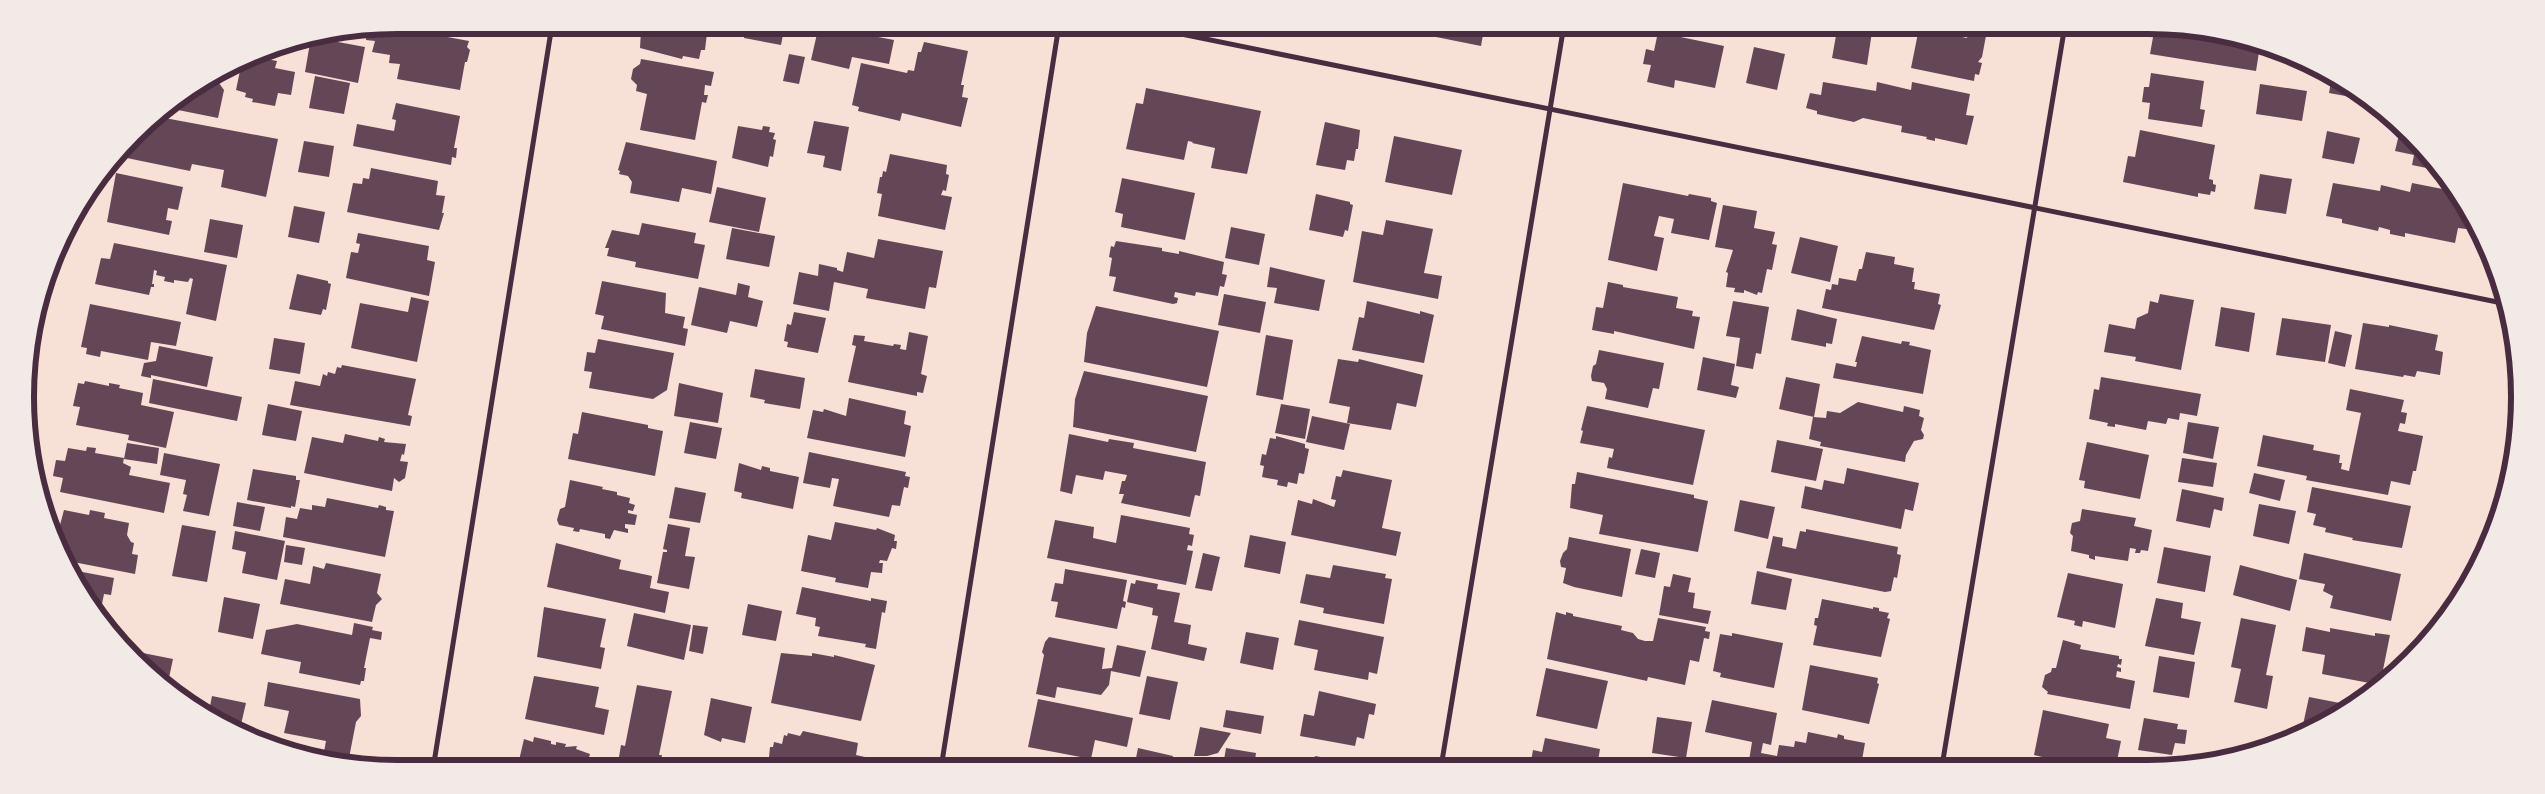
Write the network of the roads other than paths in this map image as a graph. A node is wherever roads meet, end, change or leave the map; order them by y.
1 (551, 34) edge
2 (1058, 34) edge
3 (1181, 34) edge
4 (1562, 34) edge
5 (2063, 34) edge
6 (1549, 109) junction
7 (2034, 208) junction
8 (2499, 302) edge
9 (2508, 443) edge
10 (2504, 468) edge
11 (434, 760) edge
12 (942, 760) edge
13 (1442, 760) edge
14 (1943, 760) edge

1 - 11 street
2 - 12 street
3 - 6 street
4 - 6 street
5 - 7 street
6 - 7 street
6 - 13 street
7 - 8 street
7 - 14 street
9 - 10 street

